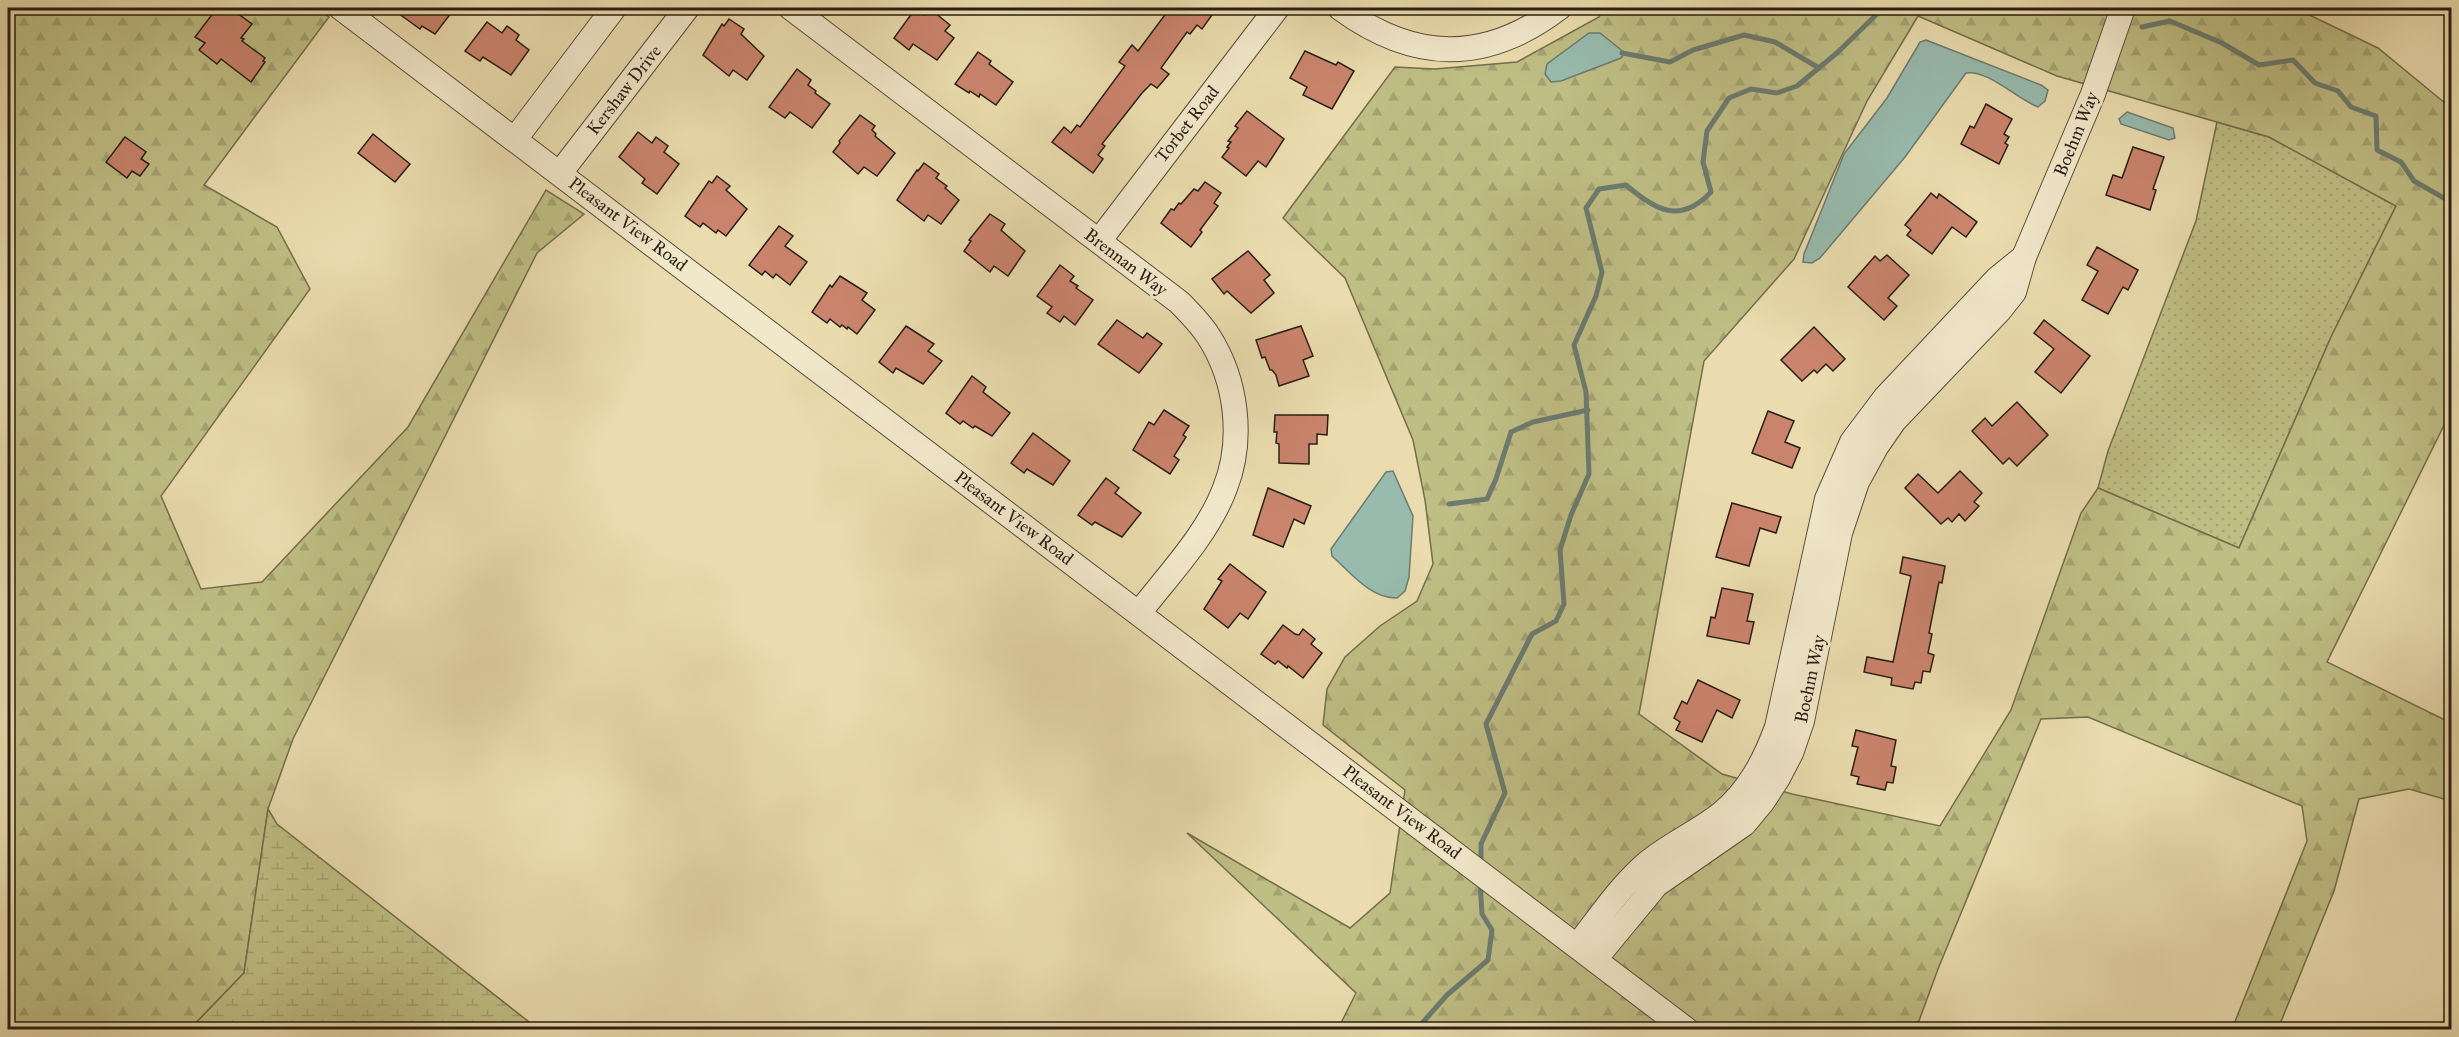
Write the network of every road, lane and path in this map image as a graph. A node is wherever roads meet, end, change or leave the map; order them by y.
1 (341, 8) edge
2 (614, 8) edge
3 (687, 8) edge
4 (790, 8) edge
5 (1276, 8) edge
6 (1340, 8) edge
7 (1559, 8) edge
8 (2123, 8) edge
9 (515, 139) junction
10 (560, 173) junction
11 (1099, 241) junction
12 (1139, 613) junction
13 (1586, 952) junction
14 (1687, 1029) edge

1 - 9 street, Pleasant View Road
2 - 9 street
3 - 10 street, Kershaw Drive
4 - 11 street, Brennan Way
5 - 11 street, Torbet Road
6 - 7 street
8 - 13 street, Boehm Way
9 - 10 street, Pleasant View Road
10 - 12 street, Pleasant View Road
11 - 12 street, Brennan Way
12 - 13 street, Pleasant View Road
13 - 14 street, Pleasant View Road

